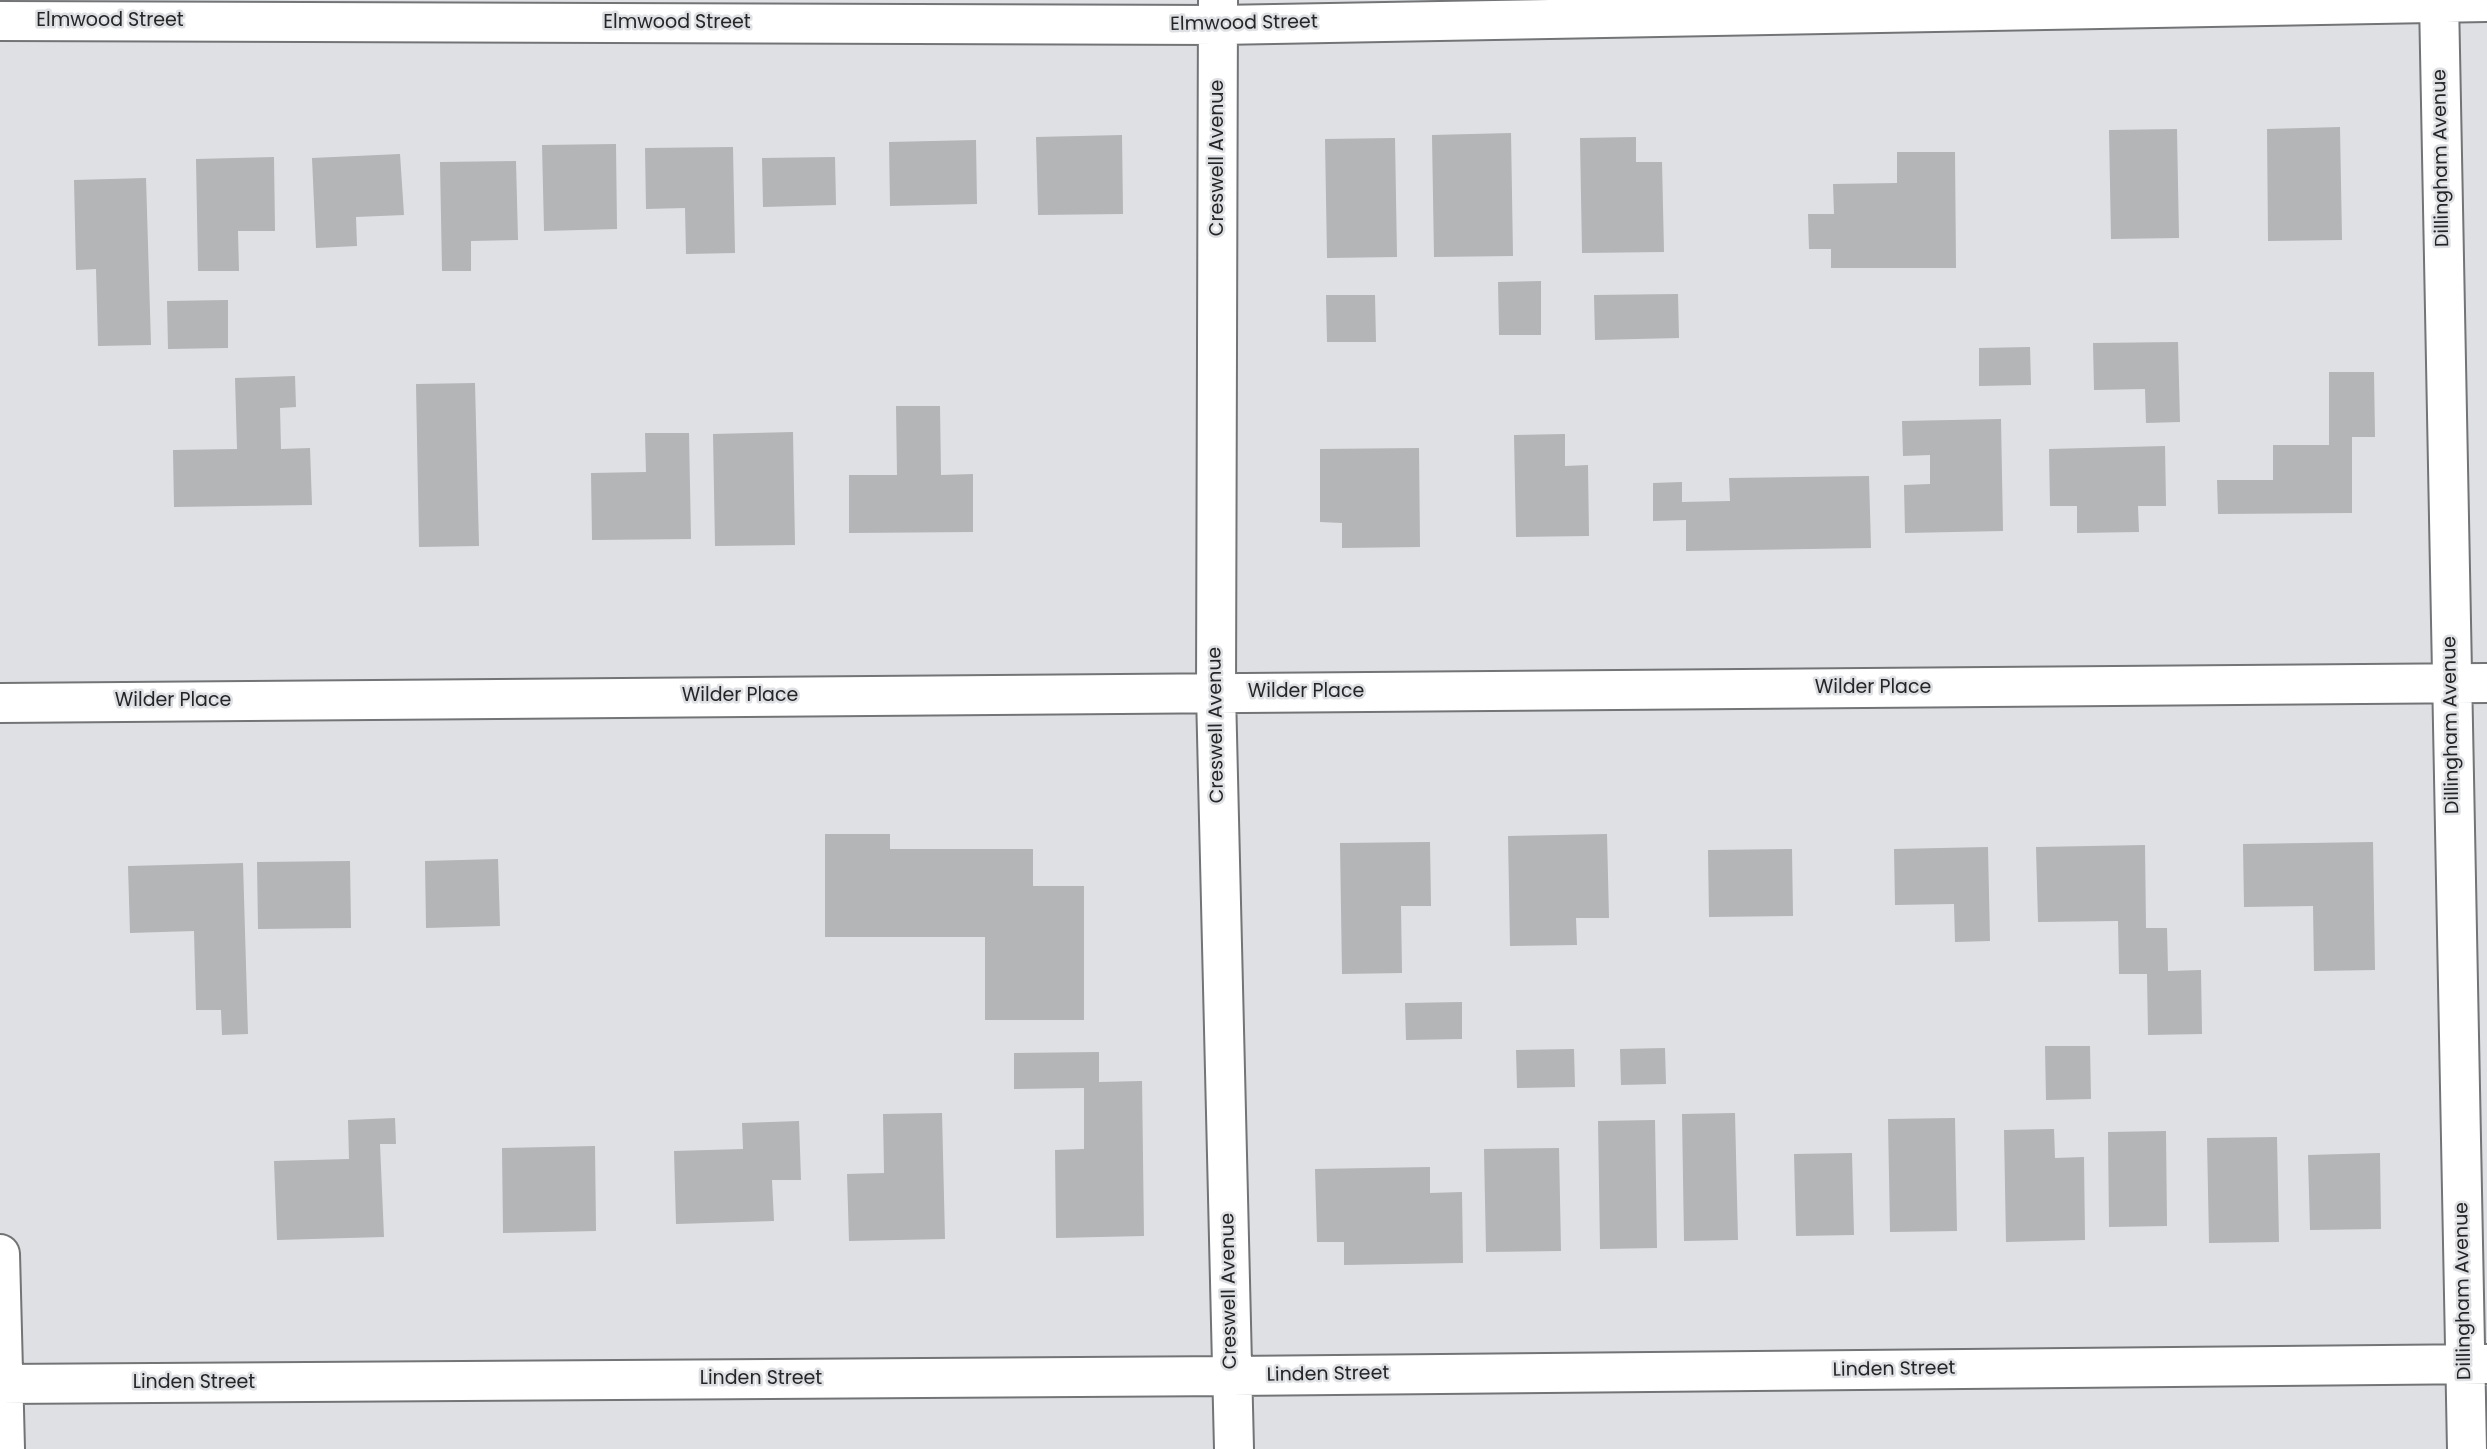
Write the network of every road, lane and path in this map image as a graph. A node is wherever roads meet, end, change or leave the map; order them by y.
1 (2439, 1) edge
2 (2487, 2) edge
3 (1218, 12) edge
4 (0, 21) edge
5 (2469, 684) edge
6 (1216, 692) junction
7 (0, 702) edge
8 (0, 1254) edge
9 (2476, 1364) edge
10 (1232, 1376) junction
11 (2, 1384) edge
12 (5, 1449) edge
13 (1234, 1449) edge
14 (2466, 1449) edge

1 - 2 street, Elmwood Street
1 - 3 street, Elmwood Street
1 - 5 street, Dillingham Avenue
3 - 4 street, Elmwood Street
3 - 6 street, Creswell Avenue
5 - 6 street, Wilder Place
5 - 9 street, Dillingham Avenue
6 - 7 street, Wilder Place
6 - 10 street, Creswell Avenue
8 - 11 street
9 - 10 street, Linden Street
9 - 14 street, Dillingham Avenue
10 - 11 street, Linden Street
10 - 13 street, Creswell Avenue
11 - 12 street

